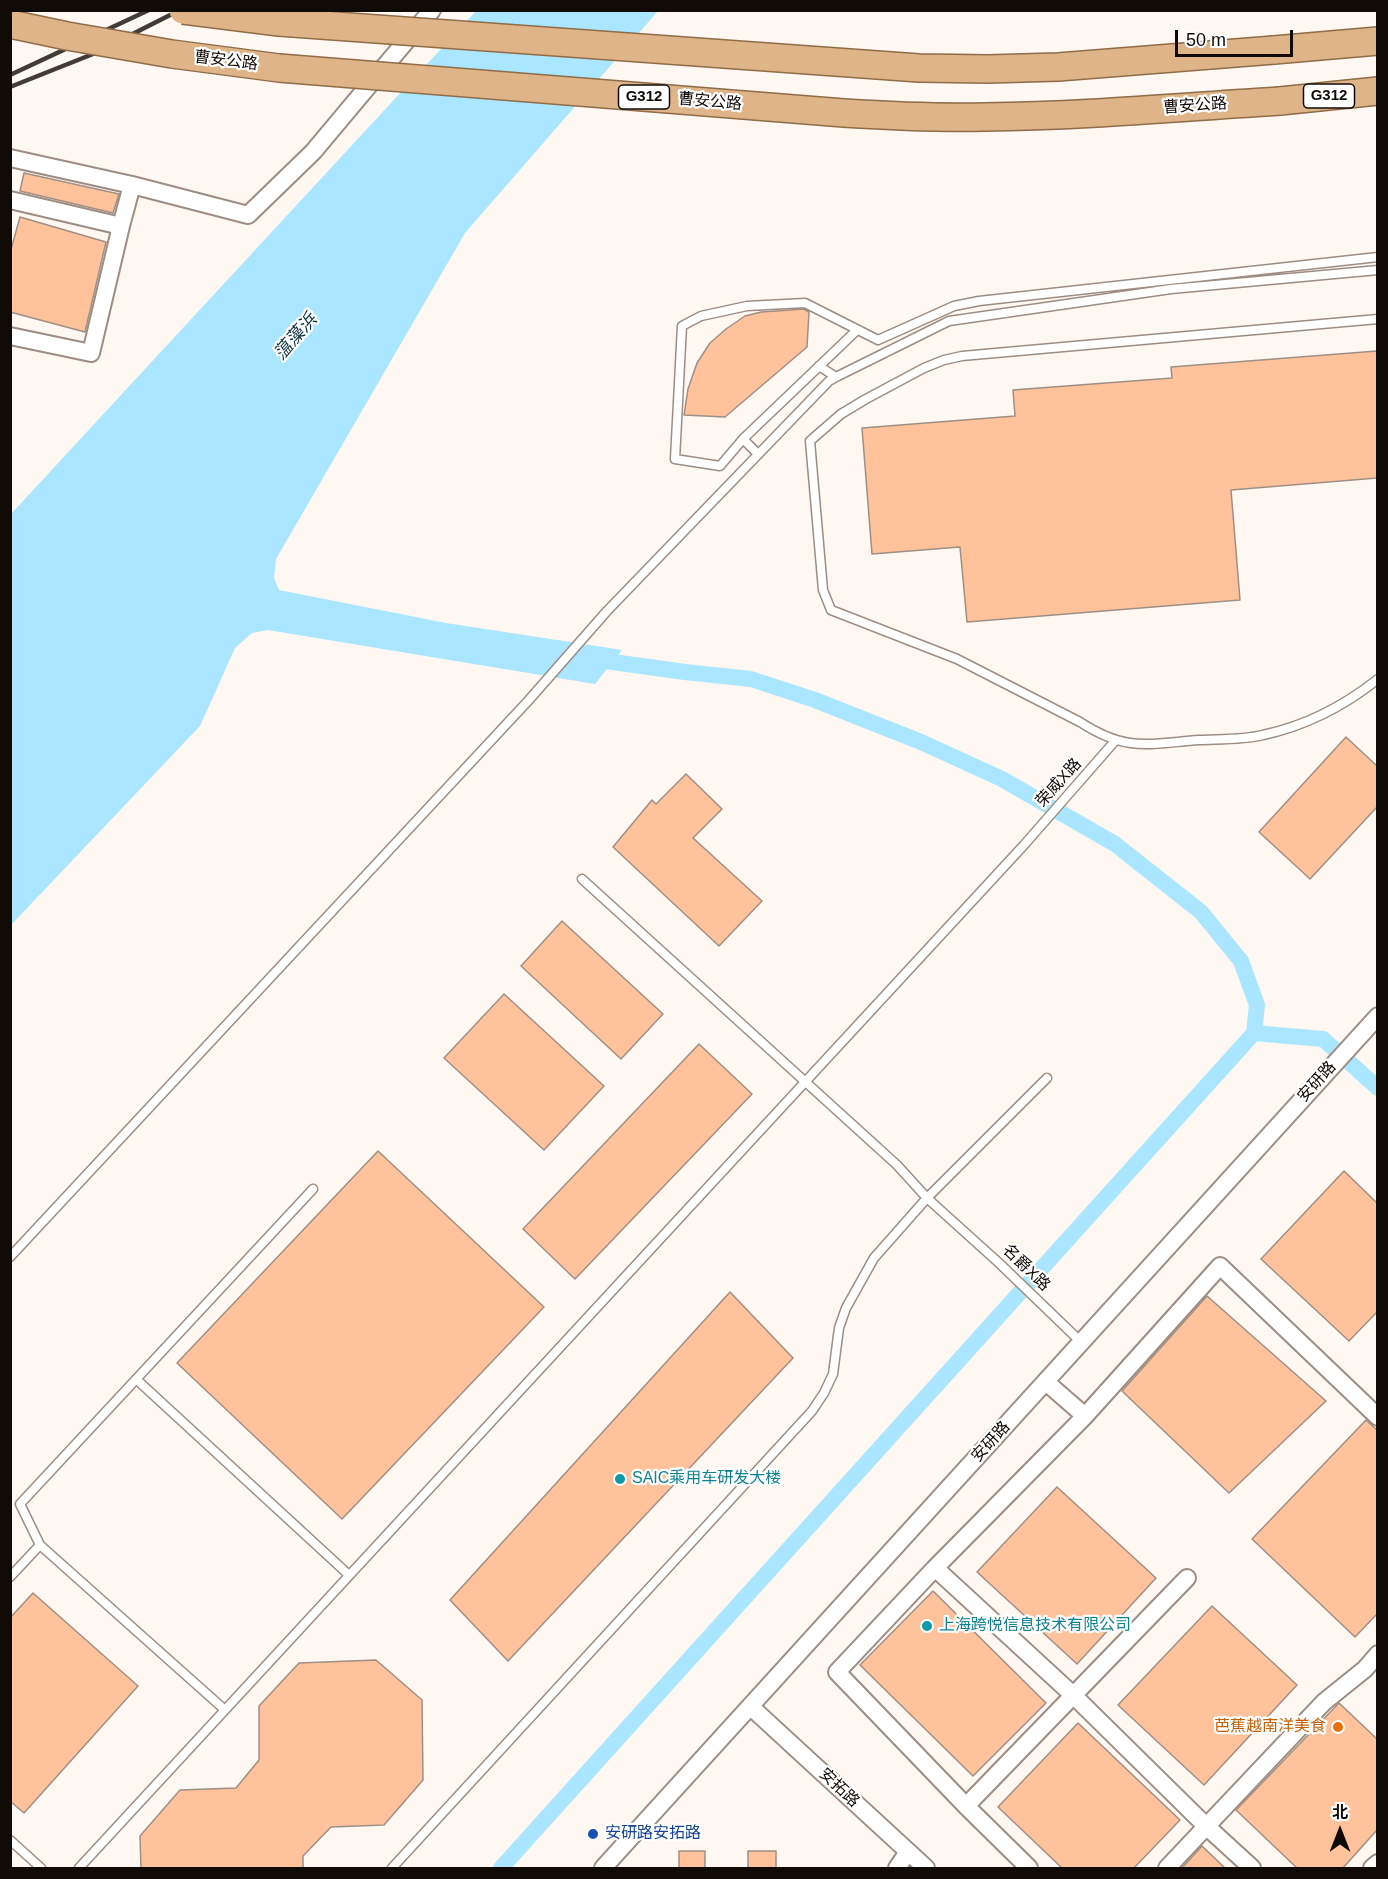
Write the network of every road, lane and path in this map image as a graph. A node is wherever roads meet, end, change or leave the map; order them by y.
1 (183, 10) edge
2 (432, 10) edge
3 (10, 24) edge
4 (1377, 41) edge
5 (1377, 91) edge
6 (12, 163) edge
7 (132, 185) junction
8 (10, 200) edge
9 (121, 226) junction
10 (1377, 257) edge
11 (1377, 270) edge
12 (1377, 319) edge
13 (857, 330) junction
14 (10, 336) edge
15 (819, 366) junction
16 (836, 377) junction
17 (743, 439) junction
18 (758, 454) junction
19 (1377, 679) edge
20 (1115, 741) junction
21 (582, 879) dead end
22 (1372, 1022) edge
23 (1047, 1078) dead end
24 (804, 1081) junction
25 (313, 1190) dead end
26 (927, 1198) junction
27 (10, 1257) edge
28 (1081, 1342) junction
29 (136, 1379) junction
30 (1046, 1382) junction
31 (1084, 1416) junction
32 (1377, 1416) edge
33 (40, 1545) junction
34 (935, 1568) junction
35 (349, 1575) junction
36 (10, 1577) edge
37 (1187, 1578) dead end
38 (1377, 1654) edge
39 (1073, 1695) junction
40 (751, 1707) junction
41 (225, 1710) junction
42 (966, 1806) junction
43 (1205, 1825) junction
44 (10, 1840) edge
45 (908, 1852) junction
46 (1377, 1863) edge
47 (41, 1869) edge
48 (80, 1869) edge
49 (392, 1869) edge
50 (603, 1869) edge
51 (897, 1869) edge
52 (926, 1869) edge
53 (1029, 1869) edge
54 (1167, 1869) edge
55 (1252, 1869) edge
56 (1372, 1869) edge

1 - 4 highway, bridge
2 - 7 street
3 - 5 highway, 曹安公路 / G312, bridge
6 - 7 street
7 - 9 street
8 - 9 street
9 - 14 street
10 - 13 lane
11 - 16 lane
12 - 20 lane
13 - 15 lane
13 - 17 lane
15 - 16 lane
15 - 17 lane
16 - 18 lane
17 - 18 lane
18 - 27 lane
19 - 20 lane
20 - 24 lane, 荣威X路
21 - 24 lane, 名爵X路
22 - 28 street, 安研路
23 - 26 lane
24 - 26 lane, 名爵X路
24 - 35 lane, 荣威X路
25 - 29 lane
26 - 28 lane, 名爵X路
26 - 49 lane
28 - 30 street, 安研路
29 - 33 lane
29 - 35 lane
30 - 31 street
30 - 40 street, 安研路
31 - 32 street
31 - 34 street
33 - 36 lane
33 - 41 lane
34 - 39 street
34 - 42 street
35 - 41 lane, 荣威X路
37 - 39 street
38 - 43 street
39 - 42 street
39 - 43 street
40 - 45 street, 安拓路
40 - 50 street, 安研路
41 - 48 lane, 荣威X路
42 - 53 street
43 - 54 street
43 - 55 street
44 - 47 lane
45 - 51 street
45 - 52 street, 安拓路
46 - 56 street

